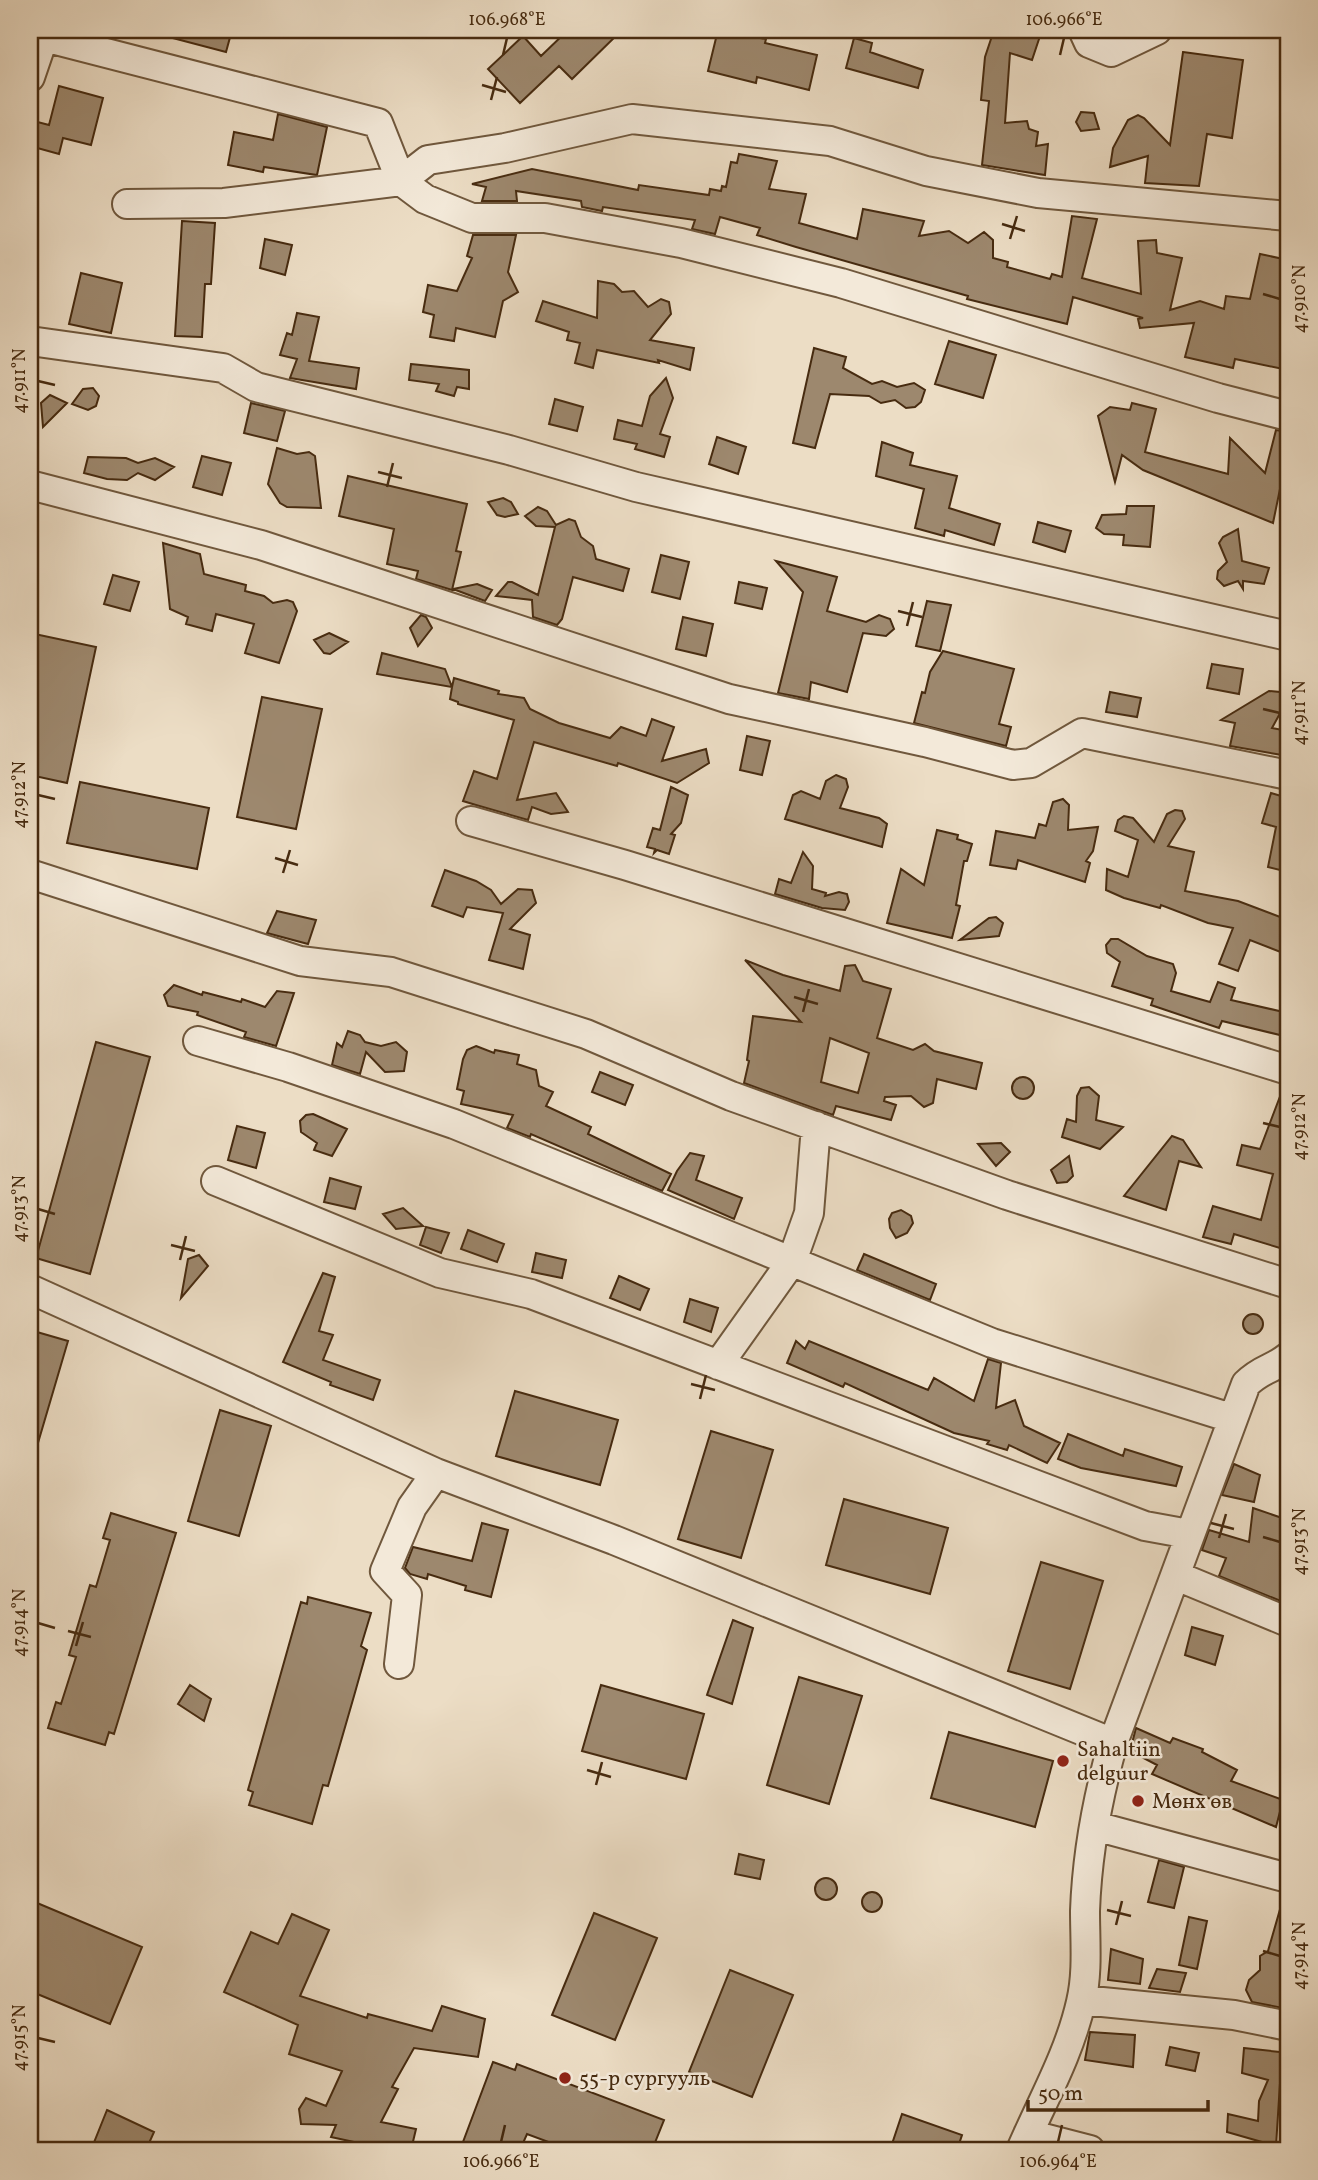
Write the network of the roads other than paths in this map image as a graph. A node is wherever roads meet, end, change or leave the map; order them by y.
1 (1083, 30) edge
2 (1157, 30) edge
3 (45, 33) edge
4 (30, 77) edge
5 (401, 181) junction
6 (127, 204) dead end
7 (1288, 216) edge
8 (30, 341) edge
9 (1288, 416) edge
10 (30, 485) edge
11 (1288, 636) edge
12 (1288, 775) edge
13 (471, 821) dead end
14 (30, 874) edge
15 (198, 1041) dead end
16 (1282, 1063) edge
17 (816, 1126) junction
18 (216, 1181) dead end
19 (792, 1261) junction
20 (1288, 1284) edge
21 (30, 1289) edge
22 (1288, 1357) edge
23 (718, 1365) junction
24 (1231, 1418) junction
25 (436, 1473) junction
26 (1189, 1534) junction
27 (1177, 1572) junction
28 (1288, 1622) edge
29 (399, 1664) dead end
30 (1113, 1742) junction
31 (1095, 1826) junction
32 (1288, 1878) edge
33 (1082, 2000) junction
34 (1288, 2026) edge
35 (1024, 2142) edge
36 (1090, 2150) edge

1 - 2 street
3 - 4 street
3 - 5 street
5 - 6 street
5 - 7 street
5 - 9 street
8 - 11 street
10 - 12 street
13 - 16 street
14 - 17 street
15 - 19 street
17 - 19 street
17 - 20 street
18 - 23 street
19 - 23 street
19 - 24 street
21 - 25 street
22 - 24 street
23 - 26 street
24 - 26 street
25 - 29 street
25 - 30 street
26 - 27 street
27 - 28 street
27 - 30 street
30 - 31 street
31 - 32 street
31 - 33 street
33 - 34 street
33 - 35 street
35 - 36 street

